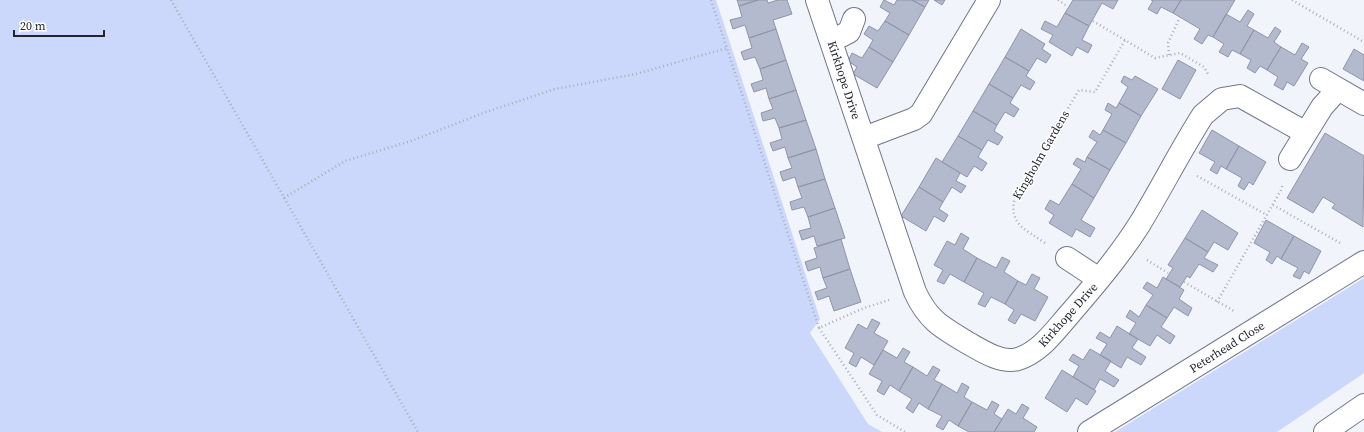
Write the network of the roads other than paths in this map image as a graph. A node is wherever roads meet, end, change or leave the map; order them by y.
1 (817, 0) edge
2 (989, 0) edge
3 (854, 18) dead end
4 (831, 41) junction
5 (1364, 104) edge
6 (1306, 133) junction
7 (864, 138) junction
8 (1290, 159) road end
9 (1067, 258) road end
10 (1364, 262) edge
11 (1100, 279) junction
12 (1364, 405) edge
13 (1089, 432) edge
14 (1324, 432) edge

1 - 4 street, Kirkhope Drive
2 - 7 street
3 - 4 street
4 - 7 street, Kirkhope Drive
5 - 6 street
6 - 8 street
6 - 11 street, Kirkhope Drive
7 - 11 street, Kirkhope Drive
9 - 11 street
10 - 13 street, Peterhead Close
12 - 14 street

